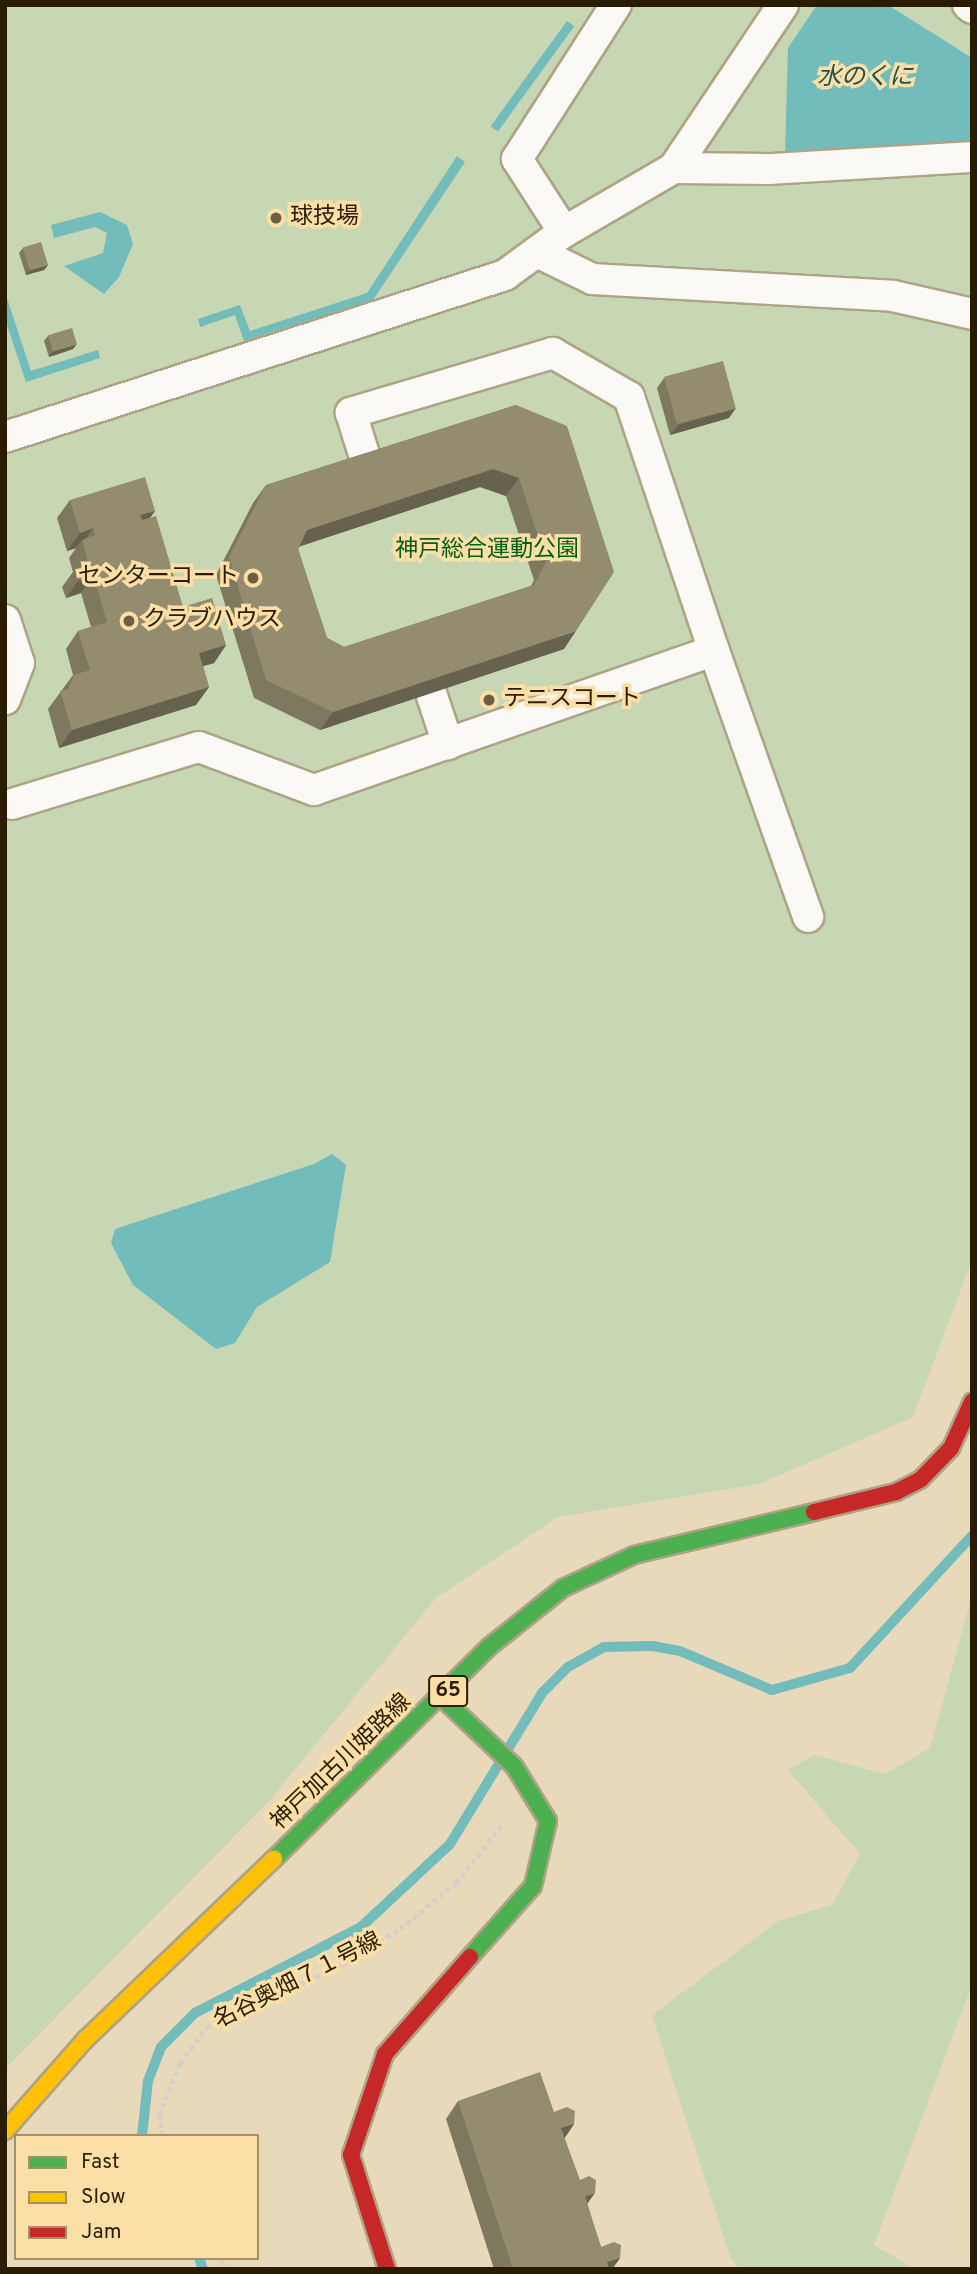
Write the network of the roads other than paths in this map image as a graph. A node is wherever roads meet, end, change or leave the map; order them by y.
1 (616, 5) edge
2 (783, 5) edge
3 (972, 157) edge
4 (674, 168) junction
5 (564, 232) junction
6 (537, 252) junction
7 (972, 314) edge
8 (5, 437) edge
9 (368, 467) edge
10 (5, 620) edge
11 (714, 651) junction
12 (431, 693) edge
13 (5, 699) edge
14 (448, 744) junction
15 (8, 798) edge
16 (808, 917) dead end
17 (972, 1402) edge
18 (442, 1698) junction
19 (5, 2131) edge
20 (387, 2269) edge

1 - 5 street
2 - 4 street
3 - 4 street
4 - 5 street
5 - 6 street
6 - 7 street
6 - 8 street
9 - 11 street
10 - 13 street
11 - 14 street
11 - 16 street
12 - 14 street
14 - 15 street
17 - 18 main road, 神戸加古川姫路線 / 65
18 - 19 main road, 神戸加古川姫路線 / 65
18 - 20 main road

